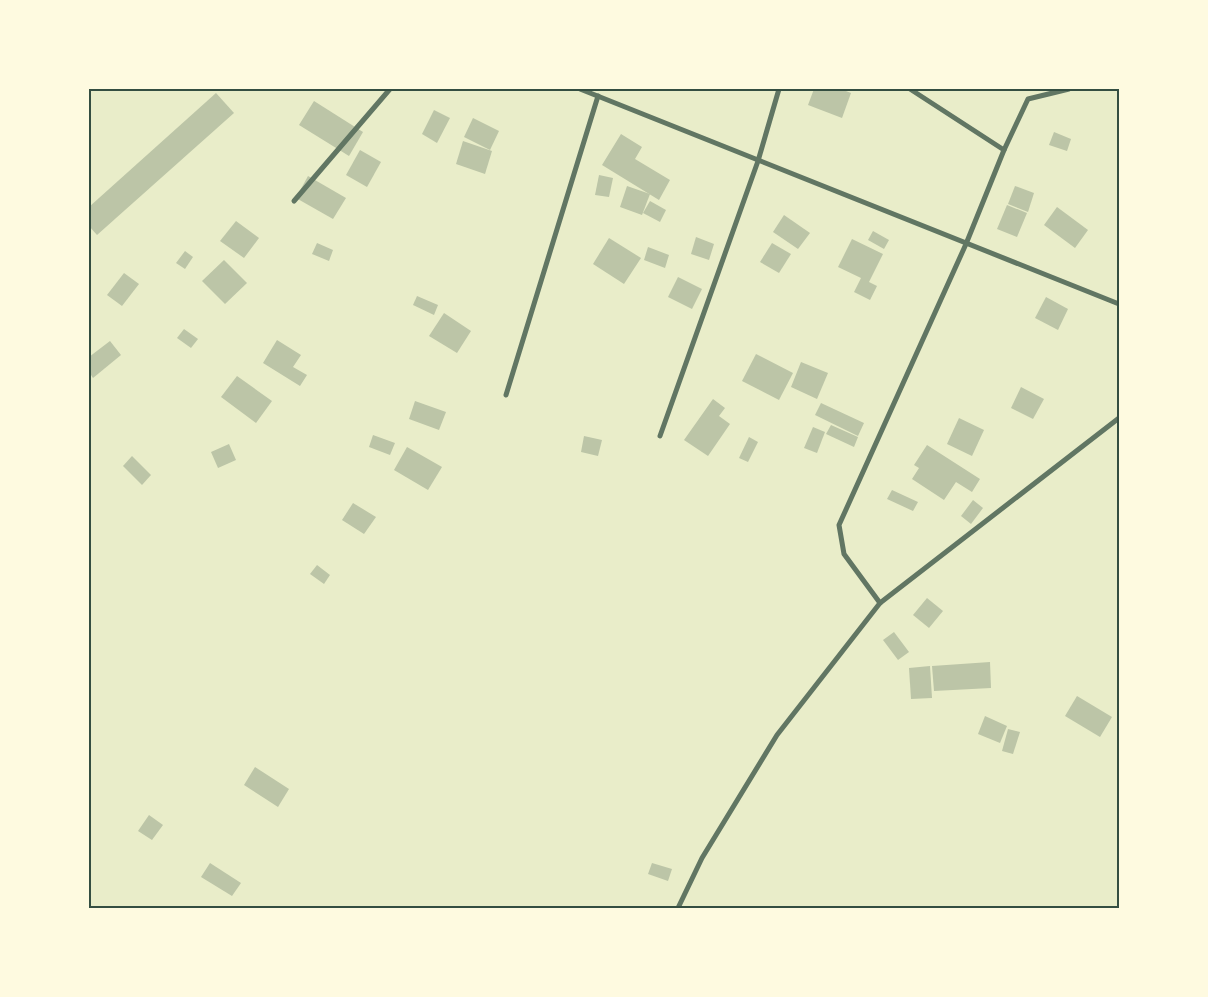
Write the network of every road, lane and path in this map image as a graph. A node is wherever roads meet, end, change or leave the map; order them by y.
1 (390, 89) edge
2 (580, 89) edge
3 (779, 89) edge
4 (910, 89) edge
5 (1069, 89) edge
6 (598, 96) junction
7 (1004, 150) junction
8 (758, 160) junction
9 (294, 201) dead end
10 (966, 244) junction
11 (1119, 304) edge
12 (506, 395) dead end
13 (1119, 418) edge
14 (660, 436) dead end
15 (880, 603) junction
16 (678, 908) edge

1 - 9 street
2 - 6 street
3 - 8 street
4 - 7 street
5 - 7 street
6 - 8 street
6 - 12 street
7 - 10 street
8 - 10 street
8 - 14 street
10 - 11 street
10 - 15 street
13 - 15 street
15 - 16 street

